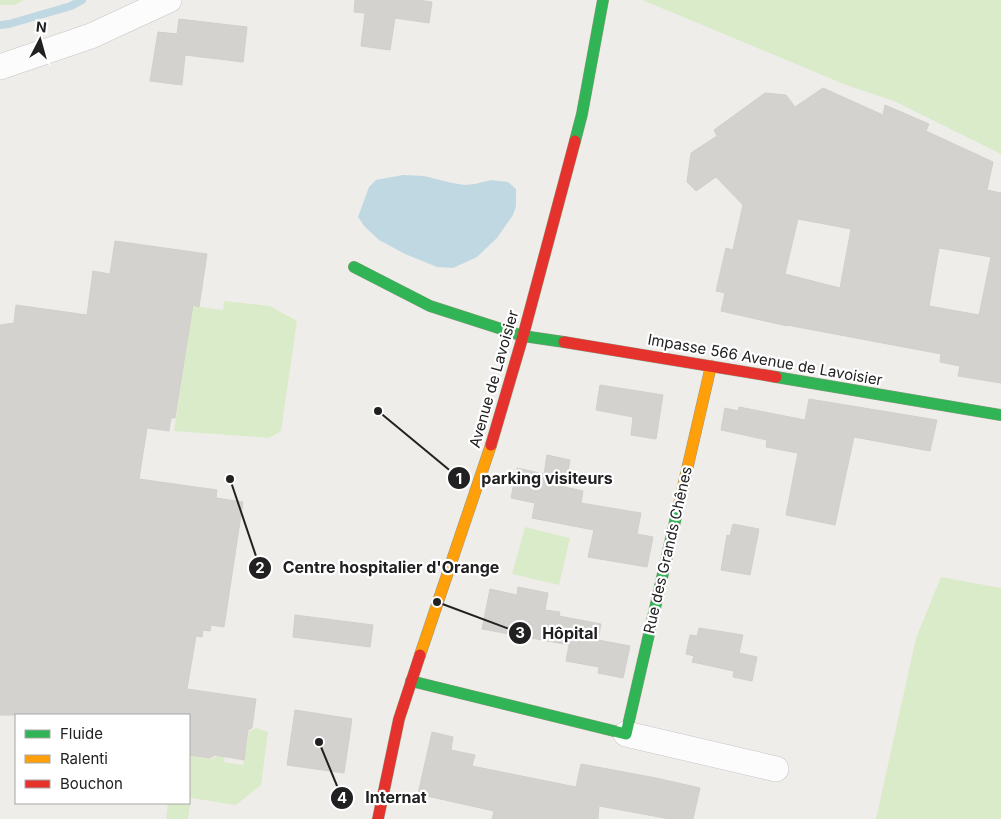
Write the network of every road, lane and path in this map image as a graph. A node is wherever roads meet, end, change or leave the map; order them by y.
1 (169, 0) edge
2 (603, 0) edge
3 (0, 67) edge
4 (354, 267) dead end
5 (523, 336) junction
6 (711, 366) junction
7 (1001, 415) edge
8 (411, 681) junction
9 (626, 734) junction
10 (776, 769) dead end
11 (378, 819) edge

1 - 3 street
2 - 5 street, Avenue de Lavoisier
4 - 5 street, Impasse 566 Avenue de Lavoisier
5 - 6 street, Impasse 566 Avenue de Lavoisier
5 - 8 street, Avenue de Lavoisier
6 - 7 street, Impasse 566 Avenue de Lavoisier
6 - 9 street, Rue des Grands Chênes
8 - 9 street
8 - 11 street, Avenue de Lavoisier
9 - 10 street

